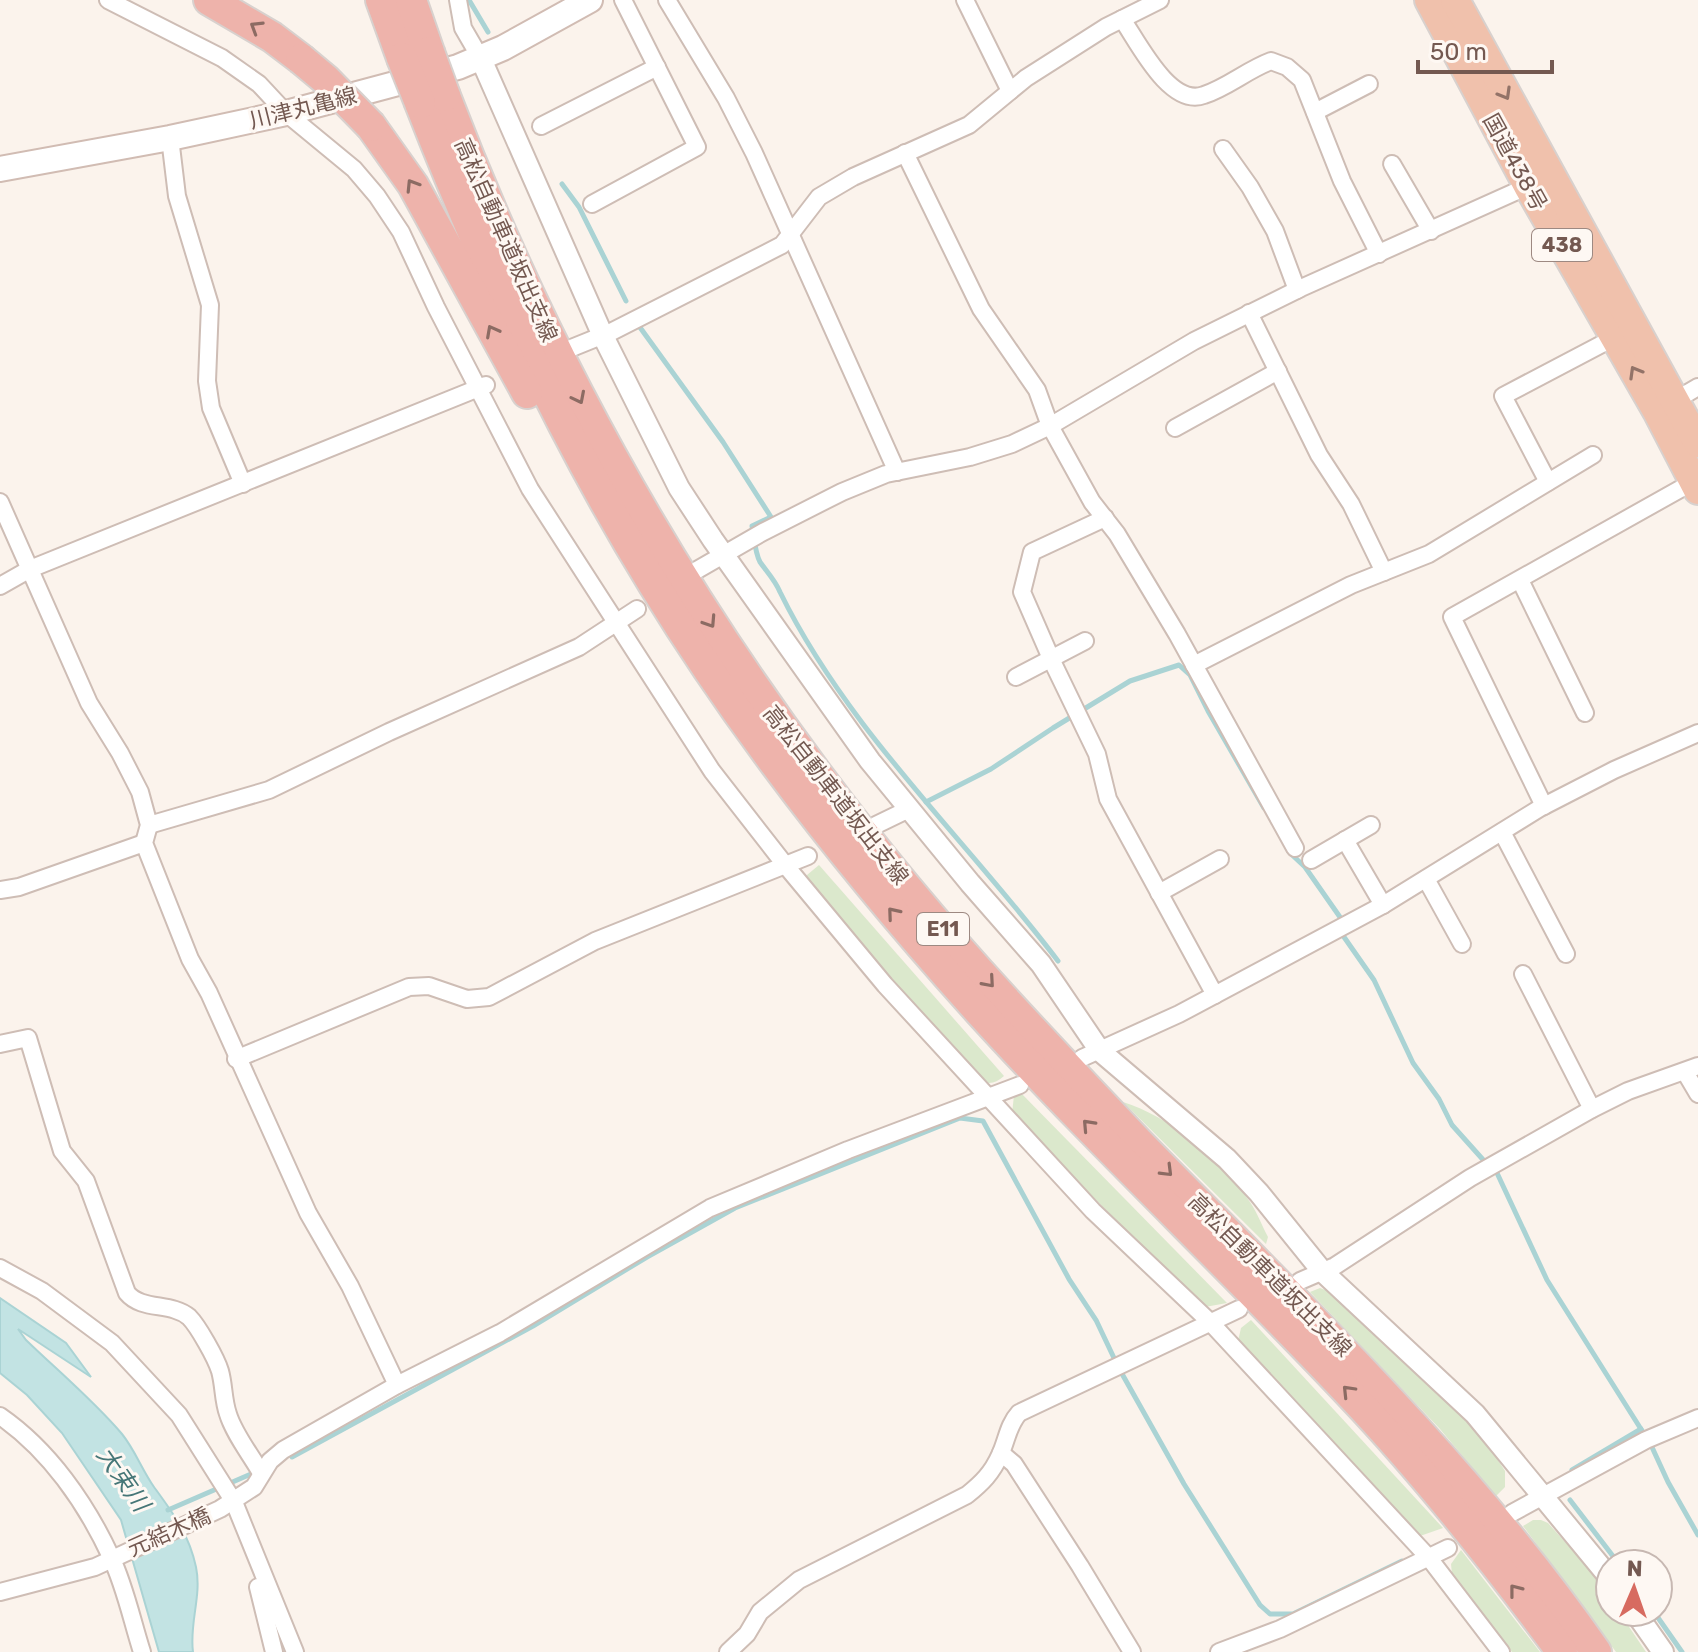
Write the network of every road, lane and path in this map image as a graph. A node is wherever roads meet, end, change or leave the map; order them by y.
1 (108, 0) edge
2 (209, 0) edge
3 (381, 0) edge
4 (411, 0) edge
5 (458, 0) edge
6 (590, 0) edge
7 (623, 0) edge
8 (667, 0) edge
9 (965, 0) edge
10 (1160, 0) edge
11 (1429, 0) edge
12 (1455, 0) edge
13 (1122, 19) junction
14 (415, 55) junction
15 (481, 59) junction
16 (657, 67) junction
17 (1369, 84) dead end
18 (1010, 91) junction
19 (432, 100) junction
20 (1315, 112) junction
21 (286, 113) junction
22 (541, 126) dead end
23 (170, 138) junction
24 (1223, 149) dead end
25 (905, 153) junction
26 (1392, 164) dead end
27 (623, 166) dead end
28 (0, 169) edge
29 (1540, 181) junction
30 (632, 183) junction
31 (592, 204) dead end
32 (1431, 231) junction
33 (790, 234) junction
34 (1379, 254) junction
35 (1297, 290) junction
36 (1249, 313) junction
37 (1624, 332) junction
38 (603, 336) junction
39 (569, 349) dead end
40 (1278, 371) junction
41 (484, 386) junction
42 (1677, 400) edge
43 (1050, 426) junction
44 (1175, 428) dead end
45 (1698, 443) edge
46 (1593, 455) dead end
47 (897, 472) junction
48 (1548, 482) junction
49 (243, 484) junction
50 (1697, 484) edge
51 (0, 502) edge
52 (1105, 518) junction
53 (724, 553) junction
54 (30, 569) junction
55 (697, 570) dead end
56 (1384, 572) junction
57 (1520, 580) junction
58 (0, 586) edge
59 (645, 597) junction
60 (617, 623) junction
61 (1085, 641) dead end
62 (1051, 659) junction
63 (1194, 665) junction
64 (1016, 677) dead end
65 (1585, 713) dead end
66 (1698, 733) edge
67 (1544, 806) junction
68 (909, 809) junction
69 (149, 825) junction
70 (876, 825) dead end
71 (1371, 825) dead end
72 (1502, 832) junction
73 (1345, 840) junction
74 (144, 843) junction
75 (1295, 848) dead end
76 (808, 856) dead end
77 (1220, 859) dead end
78 (1311, 860) dead end
79 (786, 866) junction
80 (1426, 879) junction
81 (0, 890) edge
82 (1159, 893) junction
83 (1383, 905) junction
84 (1462, 944) dead end
85 (1566, 954) dead end
86 (1523, 974) dead end
87 (1215, 995) junction
88 (0, 1044) edge
89 (1091, 1054) junction
90 (236, 1059) junction
91 (1692, 1069) edge
92 (1020, 1085) dead end
93 (1698, 1094) edge
94 (987, 1097) junction
95 (1592, 1109) junction
96 (0, 1268) edge
97 (1322, 1271) junction
98 (1300, 1281) dead end
99 (1239, 1309) dead end
100 (1211, 1323) junction
101 (397, 1385) junction
102 (0, 1416) edge
103 (1698, 1418) edge
104 (1001, 1453) junction
105 (261, 1473) junction
106 (225, 1496) junction
107 (1543, 1496) junction
108 (1512, 1513) dead end
109 (1448, 1548) dead end
110 (115, 1556) junction
111 (1429, 1558) junction
112 (1594, 1558) edge
113 (258, 1566) junction
114 (0, 1592) edge
115 (1646, 1628) edge
116 (142, 1652) edge
117 (274, 1652) edge
118 (295, 1652) edge
119 (728, 1652) edge
120 (1132, 1652) edge
121 (1219, 1652) edge
122 (1501, 1652) edge
123 (1562, 1652) edge
124 (1596, 1652) edge
125 (1663, 1652) edge

1 - 21 street
59 -> 2 highway, bridge
3 - 14 highway, 高松自動車道坂出支線
4 - 14 highway, 高松自動車道坂出支線
5 - 15 street
6 - 15 main road, 川津丸亀線
7 - 16 street
8 - 33 street
9 - 18 street
10 - 13 street
11 - 29 highway, 国道438号 / 438
12 -> 29 highway, 国道438号 / 438
13 - 18 street
13 - 20 street
14 - 19 highway, 高松自動車道坂出支線, bridge
15 - 21 main road, 川津丸亀線
15 - 38 street
16 - 22 street
16 - 30 street
17 - 20 street
18 - 25 street
19 - 59 highway, 高松自動車道坂出支線 / E11
19 -> 124 highway, 高松自動車道坂出支線 / E11
20 - 34 street
21 - 23 main road, 川津丸亀線
21 - 41 street
23 - 28 main road, 川津丸亀線
23 - 49 street
24 - 35 street
25 - 33 street
25 - 43 street
26 - 32 street
27 - 30 street
29 - 32 street
29 - 37 highway, 国道438号 / 438
30 - 31 street
32 - 34 street
33 - 38 street
33 - 47 street
34 - 35 street
35 - 36 street
36 - 40 street
36 - 43 street
37 - 42 highway, 国道438号 / 438
37 - 48 street
38 - 39 street
38 - 53 street
40 - 44 street
40 - 56 street
41 - 49 street
41 - 60 street
42 - 45 highway, 国道438号 / 438
42 - 50 highway, 国道438号 / 438
43 - 47 street
43 - 52 street
46 - 48 street
47 - 53 street
48 - 56 street
49 - 54 street
50 - 57 street
51 - 54 street
52 - 62 street
52 - 63 street
53 - 55 street
53 - 68 street
54 - 58 street
54 - 69 street
56 - 63 street
57 - 65 street
57 - 67 street
59 - 60 street
123 -> 59 highway, 高松自動車道坂出支線 / E11
60 - 69 street
60 - 79 street
61 - 62 street
62 - 64 street
62 - 82 street
63 - 75 street
66 - 67 street
67 - 72 street
68 - 70 street
68 - 89 street
69 - 74 street
71 - 73 street
72 - 80 street
72 - 85 street
73 - 78 street
73 - 83 street
74 - 81 street
74 - 90 street
76 - 79 street
77 - 82 street
79 - 90 street
79 - 94 street
80 - 83 street
80 - 84 street
82 - 87 street
83 - 87 street
86 - 95 street
87 - 89 street
88 - 105 street
89 - 97 street
90 - 101 street
91 - 93 street
91 - 95 street
92 - 94 street
94 - 100 street
94 - 101 street
95 - 97 street
96 - 106 street
97 - 98 street
97 - 107 street
99 - 100 street
100 - 104 street
100 - 111 street
101 - 105 street
102 - 110 street
103 - 107 street
104 - 119 street
104 - 120 street
105 - 106 street
106 - 110 street, 元結木橋
106 - 113 street
107 - 108 street
107 - 112 street
109 - 111 street
110 - 114 street, 元結木橋
110 - 116 street
111 - 121 street
111 - 122 street
113 - 117 street
113 - 118 street
115 - 125 street

